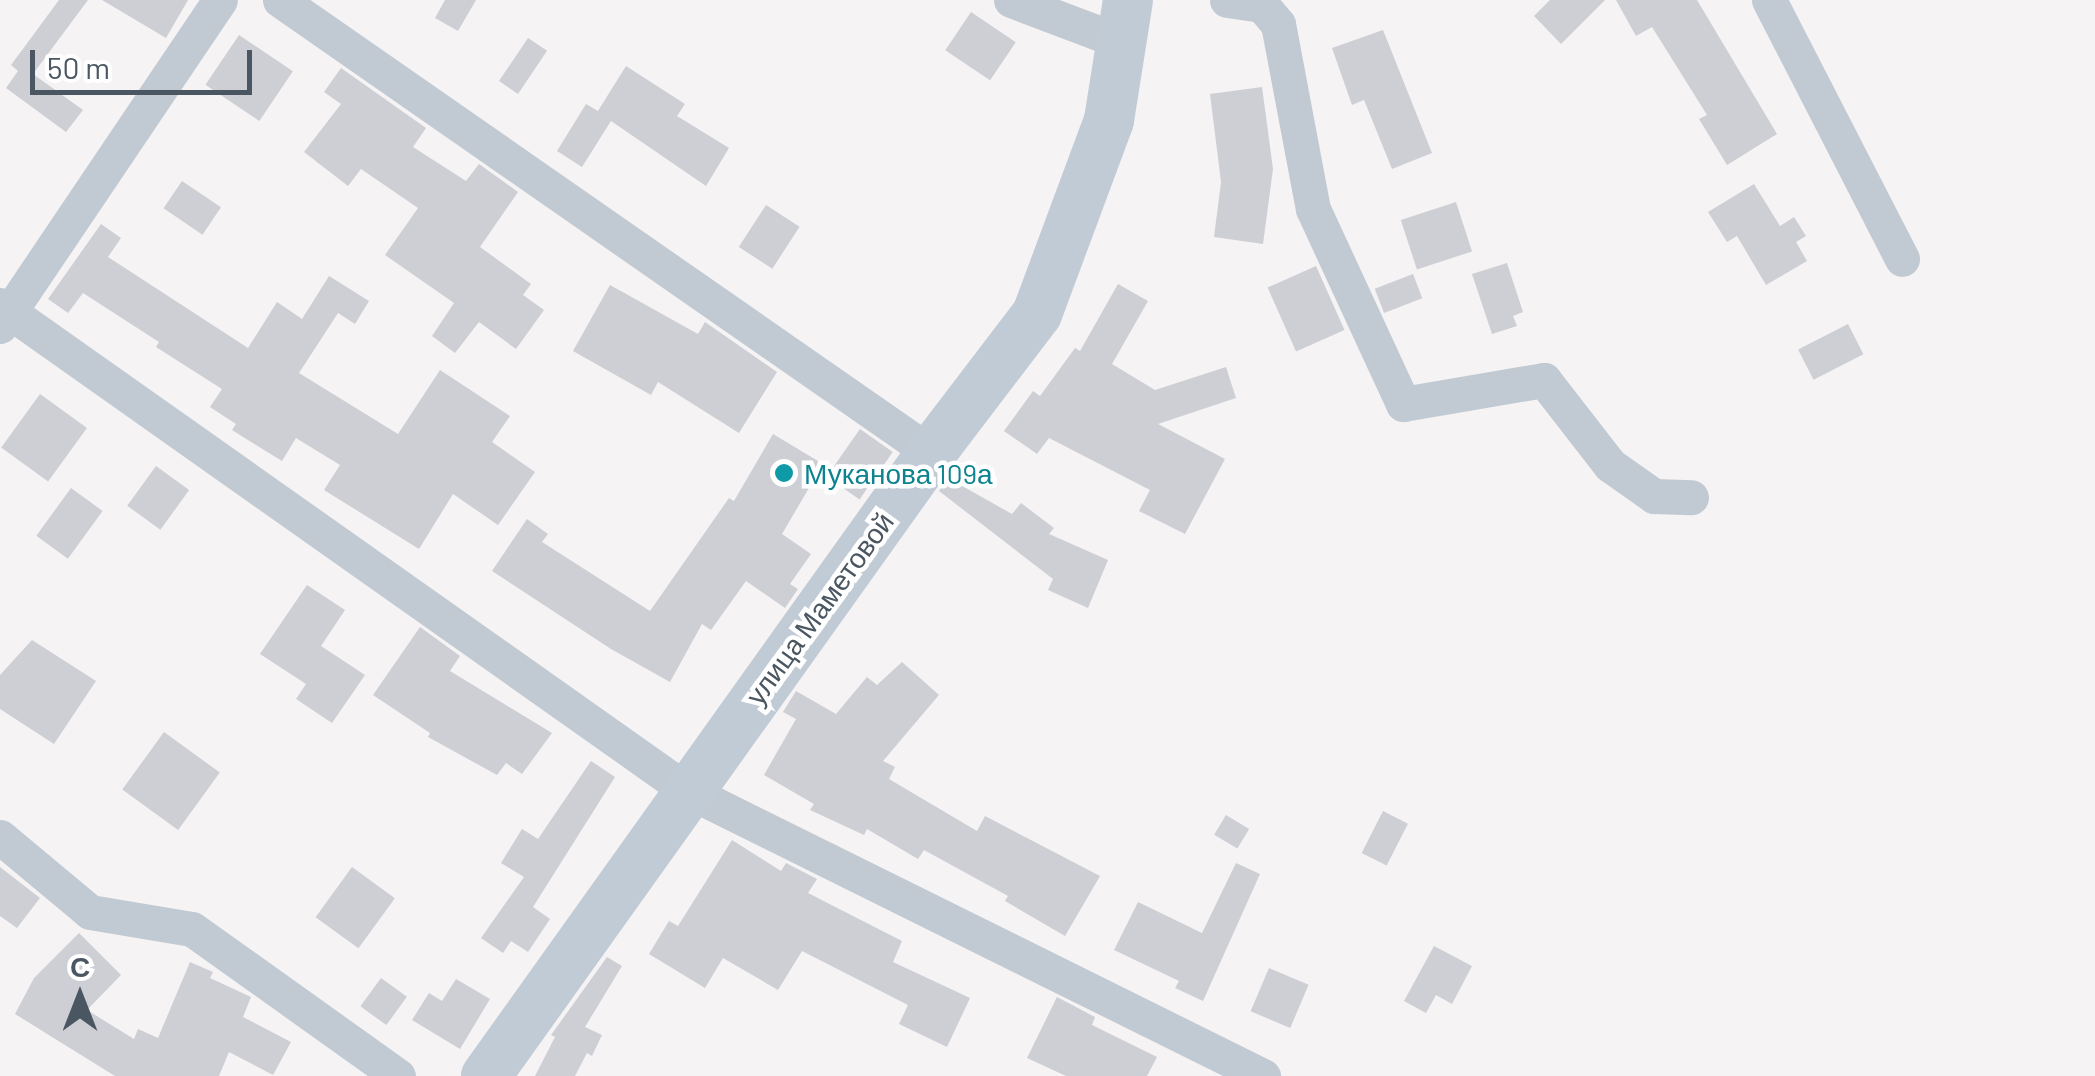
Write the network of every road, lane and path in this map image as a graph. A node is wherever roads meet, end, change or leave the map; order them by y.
1 (220, 0) edge
2 (280, 0) edge
3 (1011, 0) edge
4 (1227, 0) edge
5 (1769, 0) edge
6 (1125, 21) edge
7 (1902, 259) dead end
8 (4, 314) edge
9 (932, 453) junction
10 (1692, 497) dead end
11 (688, 791) junction
12 (0, 837) edge
13 (398, 1076) edge
14 (486, 1076) edge
15 (1263, 1076) edge

1 - 8 street
2 - 9 street
3 - 6 street
4 - 10 street
5 - 7 street
6 - 9 street, улица Маметовой
8 - 11 street
9 - 11 street, улица Маметовой
11 - 14 street, улица Маметовой
11 - 15 street
12 - 13 street

